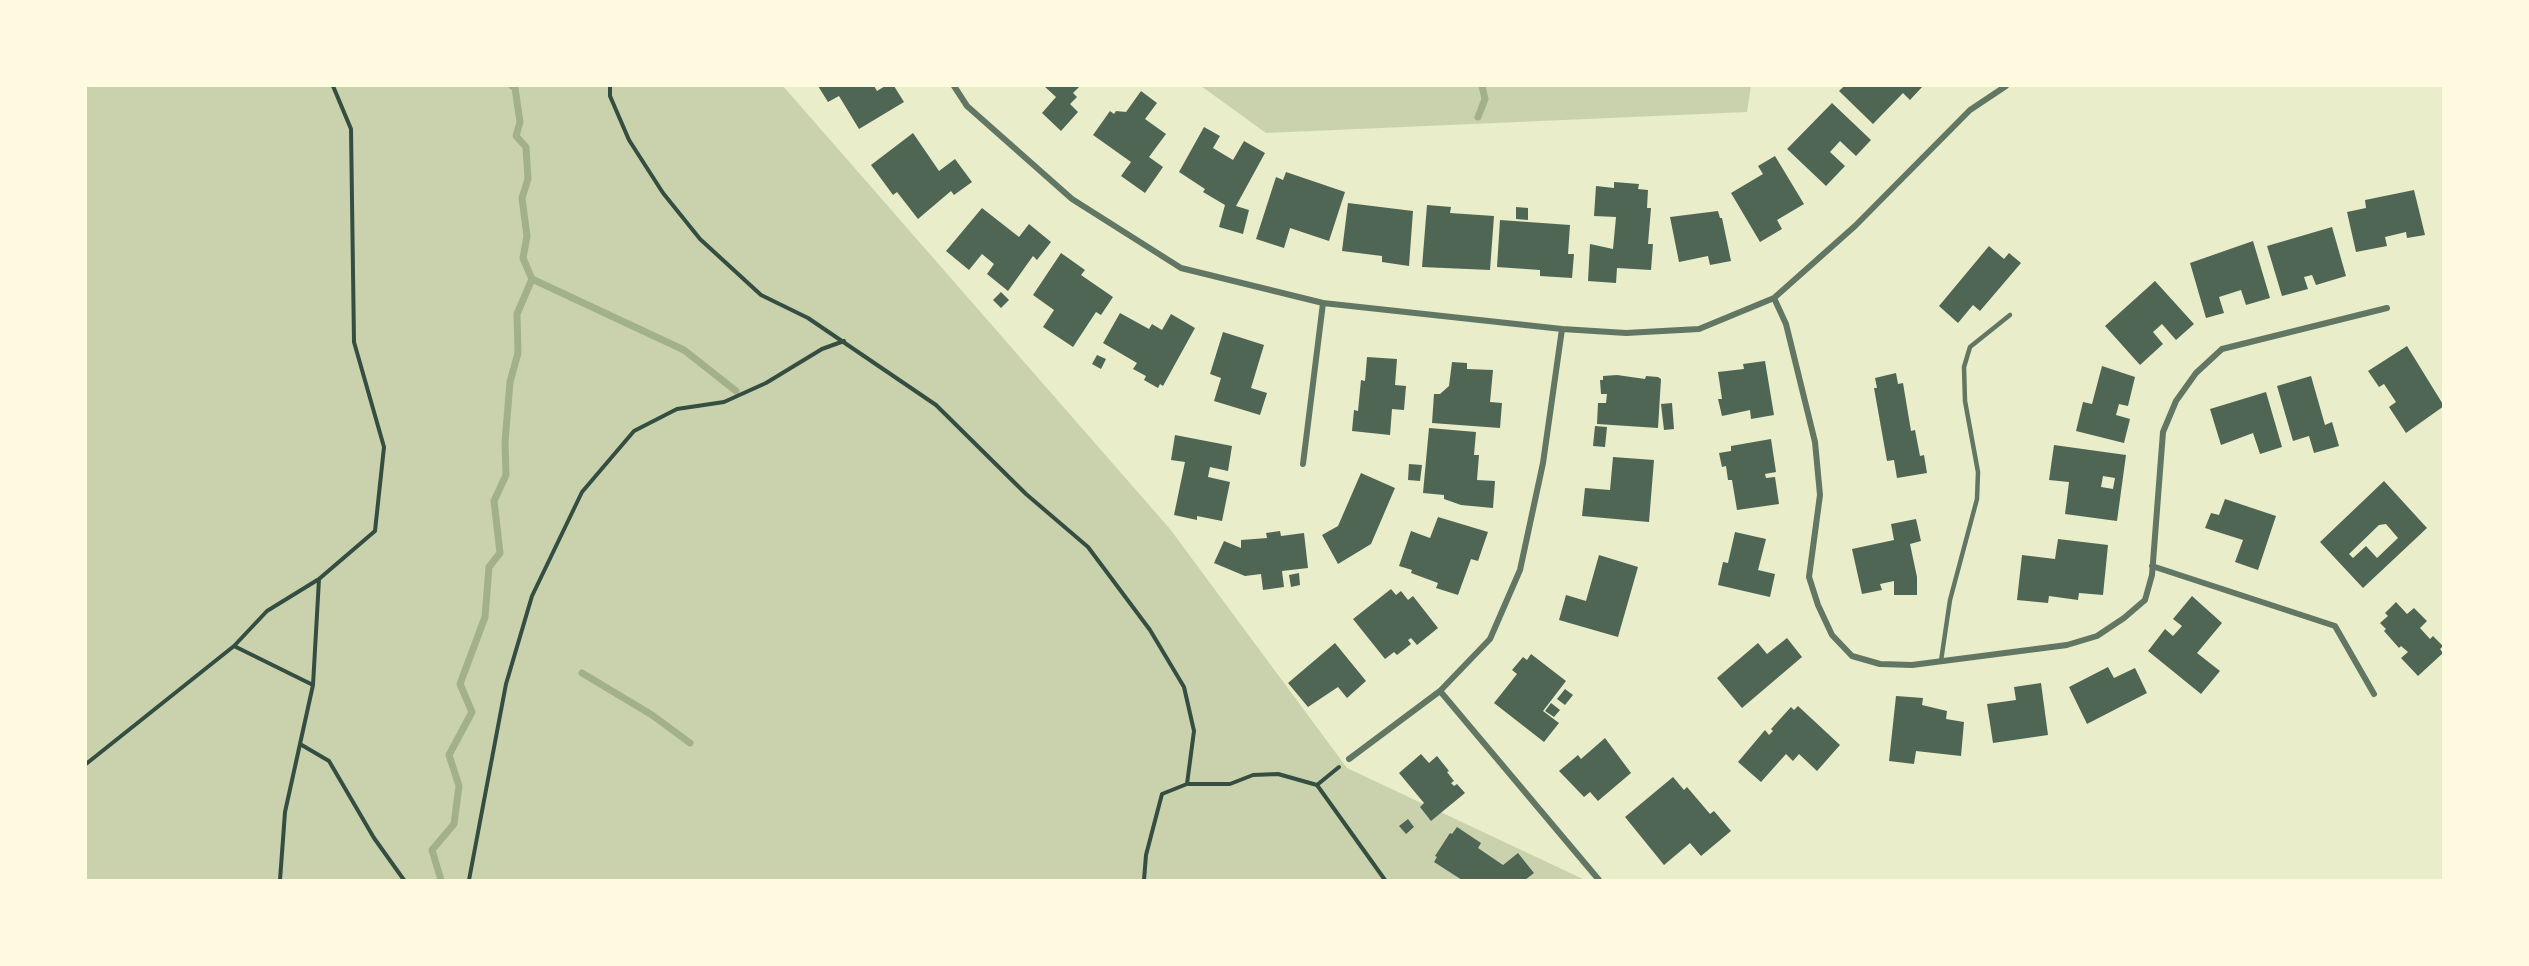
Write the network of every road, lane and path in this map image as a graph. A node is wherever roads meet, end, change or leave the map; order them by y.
1 (333, 86) edge
2 (610, 86) edge
3 (954, 86) edge
4 (2006, 86) edge
5 (1774, 298) junction
6 (1323, 303) junction
7 (2386, 308) dead end
8 (2010, 315) dead end
9 (1562, 329) junction
10 (844, 341) junction
11 (1303, 465) dead end
12 (2152, 566) junction
13 (319, 579) junction
14 (234, 646) junction
15 (1941, 661) junction
16 (313, 685) junction
17 (1440, 692) junction
18 (2374, 694) dead end
19 (300, 744) junction
20 (1349, 759) joint
21 (86, 764) edge
22 (1187, 784) junction
23 (1317, 785) junction
24 (280, 880) edge
25 (404, 880) edge
26 (469, 880) edge
27 (1144, 880) edge
28 (1384, 880) edge
29 (1599, 880) edge

1 - 13 path
2 - 10 path
3 - 6 street
4 - 5 street
5 - 9 street
5 - 15 street
6 - 9 street
6 - 11 street
7 - 12 street
8 - 15 lane
9 - 17 street
10 - 22 path
10 - 26 path
12 - 15 street
12 - 18 street
13 - 14 path
13 - 16 path
14 - 16 path
14 - 21 path
16 - 19 path
17 - 20 street
17 - 29 street
19 - 24 path
19 - 25 path
20 - 23 path
22 - 23 path
22 - 27 path
23 - 28 path

